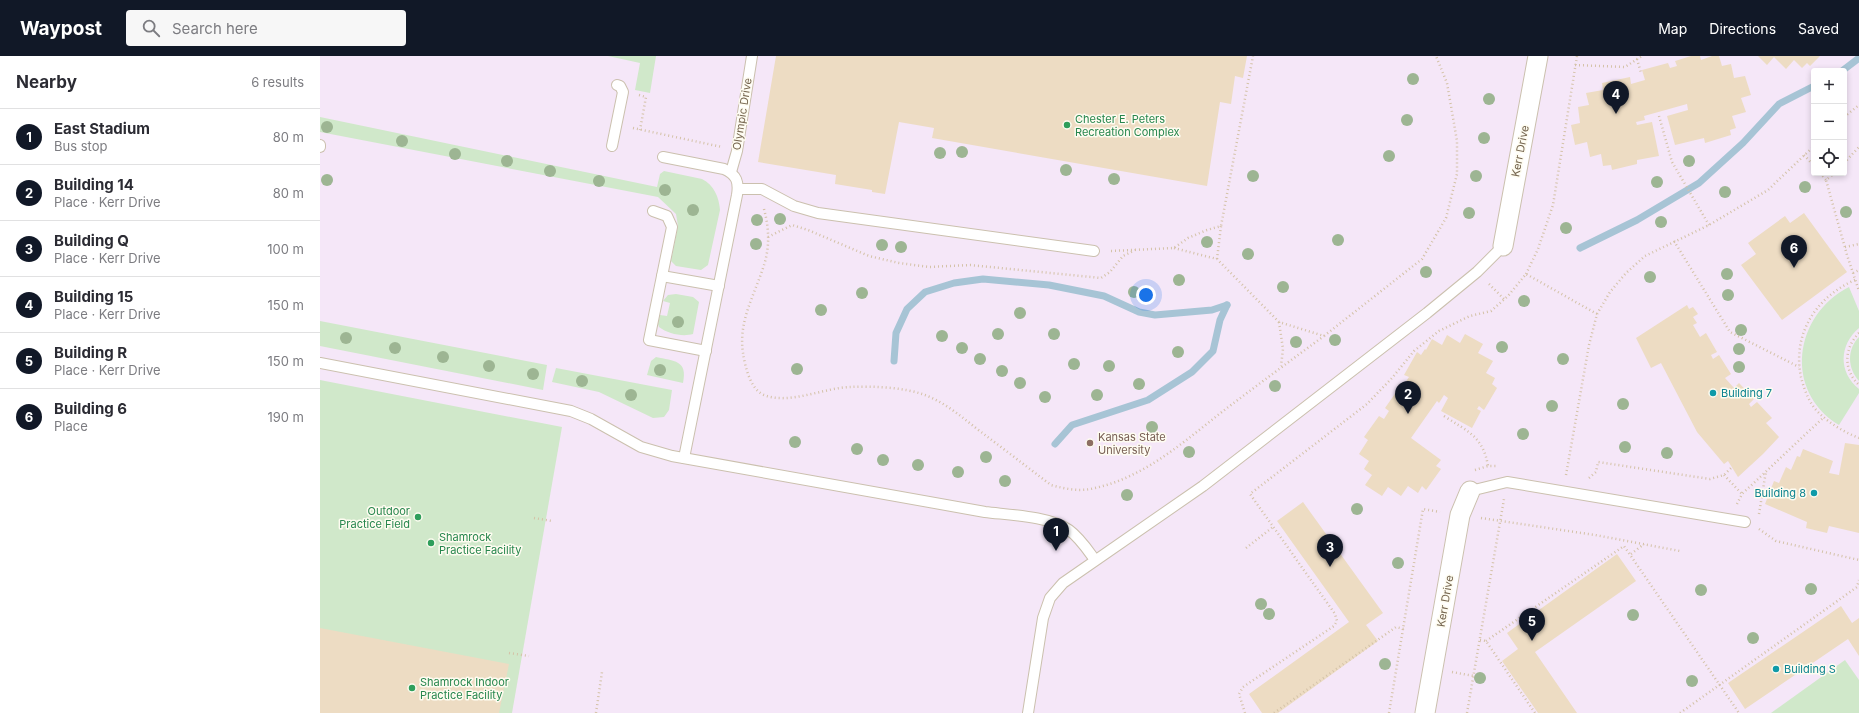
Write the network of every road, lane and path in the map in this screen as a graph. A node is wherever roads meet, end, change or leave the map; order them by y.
1 (752, 56) edge
2 (1253, 56) edge
3 (1436, 56) edge
4 (1538, 56) edge
5 (1577, 56) edge
6 (1642, 56) edge
7 (1637, 59) junction
8 (1575, 65) junction
9 (1641, 73) dead end
10 (617, 85) dead end
11 (634, 94) dead end
12 (1859, 105) edge
13 (1847, 115) edge
14 (1659, 116) dead end
15 (627, 127) dead end
16 (640, 130) junction
17 (612, 146) dead end
18 (1859, 147) edge
19 (724, 148) dead end
20 (1811, 149) edge
21 (1804, 155) junction
22 (663, 157) dead end
23 (1847, 160) edge
24 (1811, 163) edge
25 (731, 172) junction
26 (1823, 176) edge
27 (1831, 176) edge
28 (1826, 180) junction
29 (738, 189) junction
30 (764, 208) dead end
31 (653, 212) dead end
32 (1709, 225) junction
33 (1221, 226) junction
34 (768, 237) junction
35 (1674, 241) junction
36 (1859, 244) edge
37 (1503, 246) joint
38 (1845, 247) junction
39 (1174, 248) junction
40 (1135, 250) junction
41 (1094, 251) joint
42 (1216, 259) junction
43 (1859, 270) edge
44 (1477, 272) junction
45 (1853, 272) junction
46 (1526, 274) junction
47 (662, 276) junction
48 (1855, 280) junction
49 (719, 286) junction
50 (1859, 291) edge
51 (1504, 299) junction
52 (1597, 314) junction
53 (1278, 322) junction
54 (1859, 333) edge
55 (1324, 336) junction
56 (706, 352) junction
57 (320, 363) edge
58 (1281, 367) junction
59 (1799, 367) junction
60 (1859, 385) edge
61 (1444, 416) dead end
62 (1824, 417) junction
63 (1859, 438) edge
64 (684, 458) junction
65 (1488, 466) junction
66 (1733, 466) dead end
67 (1766, 470) junction
68 (1562, 475) dead end
69 (1566, 475) junction
70 (1724, 475) junction
71 (1571, 476) dead end
72 (1587, 480) dead end
73 (1507, 482) junction
74 (1470, 483) junction
75 (1742, 494) junction
76 (1443, 507) dead end
77 (1439, 512) junction
78 (1460, 515) junction
79 (534, 518) dead end
80 (1729, 519) junction
81 (1500, 520) junction
82 (552, 521) dead end
83 (1745, 522) joint
84 (1273, 527) junction
85 (1757, 528) junction
86 (1644, 544) junction
87 (1246, 548) dead end
88 (1680, 551) dead end
89 (1631, 554) junction
90 (1095, 560) junction
91 (1859, 560) edge
92 (1859, 580) edge
93 (1858, 588) edge
94 (1404, 629) junction
95 (1480, 640) junction
96 (1486, 641) junction
97 (509, 653) dead end
98 (529, 656) dead end
99 (602, 672) dead end
100 (1719, 686) junction
101 (1243, 712) edge
102 (596, 713) edge
103 (1028, 713) edge
104 (1274, 713) edge
105 (1389, 713) edge
106 (1425, 713) edge
107 (1467, 713) edge
108 (1536, 713) edge
109 (1680, 713) edge
110 (1739, 713) edge

1 - 25 lane, Olympic Drive
2 - 33 path
3 - 55 path
4 - 37 street, Kerr Drive
5 - 8 path
6 - 7 path
7 - 8 path
7 - 9 path
8 - 46 path
10 - 17 lane
11 - 16 path
12 - 13 path
14 - 32 path
15 - 16 path
16 - 19 path
18 - 23 path
20 - 21 path
21 - 24 path
21 - 32 path
22 - 25 lane
25 - 29 lane
26 - 28 path
27 - 28 path
28 - 38 path
29 - 41 lane
29 - 49 lane
30 - 34 path
31 - 47 lane
32 - 35 path
33 - 39 path
33 - 42 path
34 - 40 path
34 - 58 path
35 - 52 path
35 - 59 path
36 - 38 path
37 - 44 lane
38 - 45 path
39 - 40 path
39 - 42 path
40 - 41 path
42 - 53 path
43 - 45 path
44 - 51 path
44 - 90 lane
45 - 48 path
46 - 51 path
46 - 52 path
47 - 49 lane
47 - 56 lane
48 - 50 path
48 - 59 path
49 - 56 lane
51 - 84 path
52 - 69 path
53 - 55 path
53 - 58 path
54 - 60 path
55 - 58 path
56 - 64 lane
57 - 64 lane
59 - 62 path
61 - 65 path
62 - 63 path
62 - 67 path
64 - 90 lane
65 - 73 path
65 - 74 path
66 - 70 path
67 - 75 path
67 - 85 path
68 - 69 path
69 - 71 path
70 - 72 path
70 - 75 path
73 - 74 lane
73 - 80 lane
73 - 81 path
74 - 78 street, Kerr Drive
75 - 80 path
76 - 77 path
77 - 78 path
77 - 94 path
78 - 81 path
78 - 106 street, Kerr Drive
79 - 82 path
80 - 83 lane
81 - 86 path
81 - 95 path
83 - 85 path
84 - 87 path
84 - 101 path
85 - 91 path
86 - 88 path
86 - 89 path
89 - 96 path
89 - 100 path
90 - 103 lane
92 - 93 path
93 - 100 path
94 - 104 path
94 - 105 path
95 - 96 path
95 - 107 path
96 - 108 path
97 - 98 path
99 - 102 path
100 - 109 path
100 - 110 path

